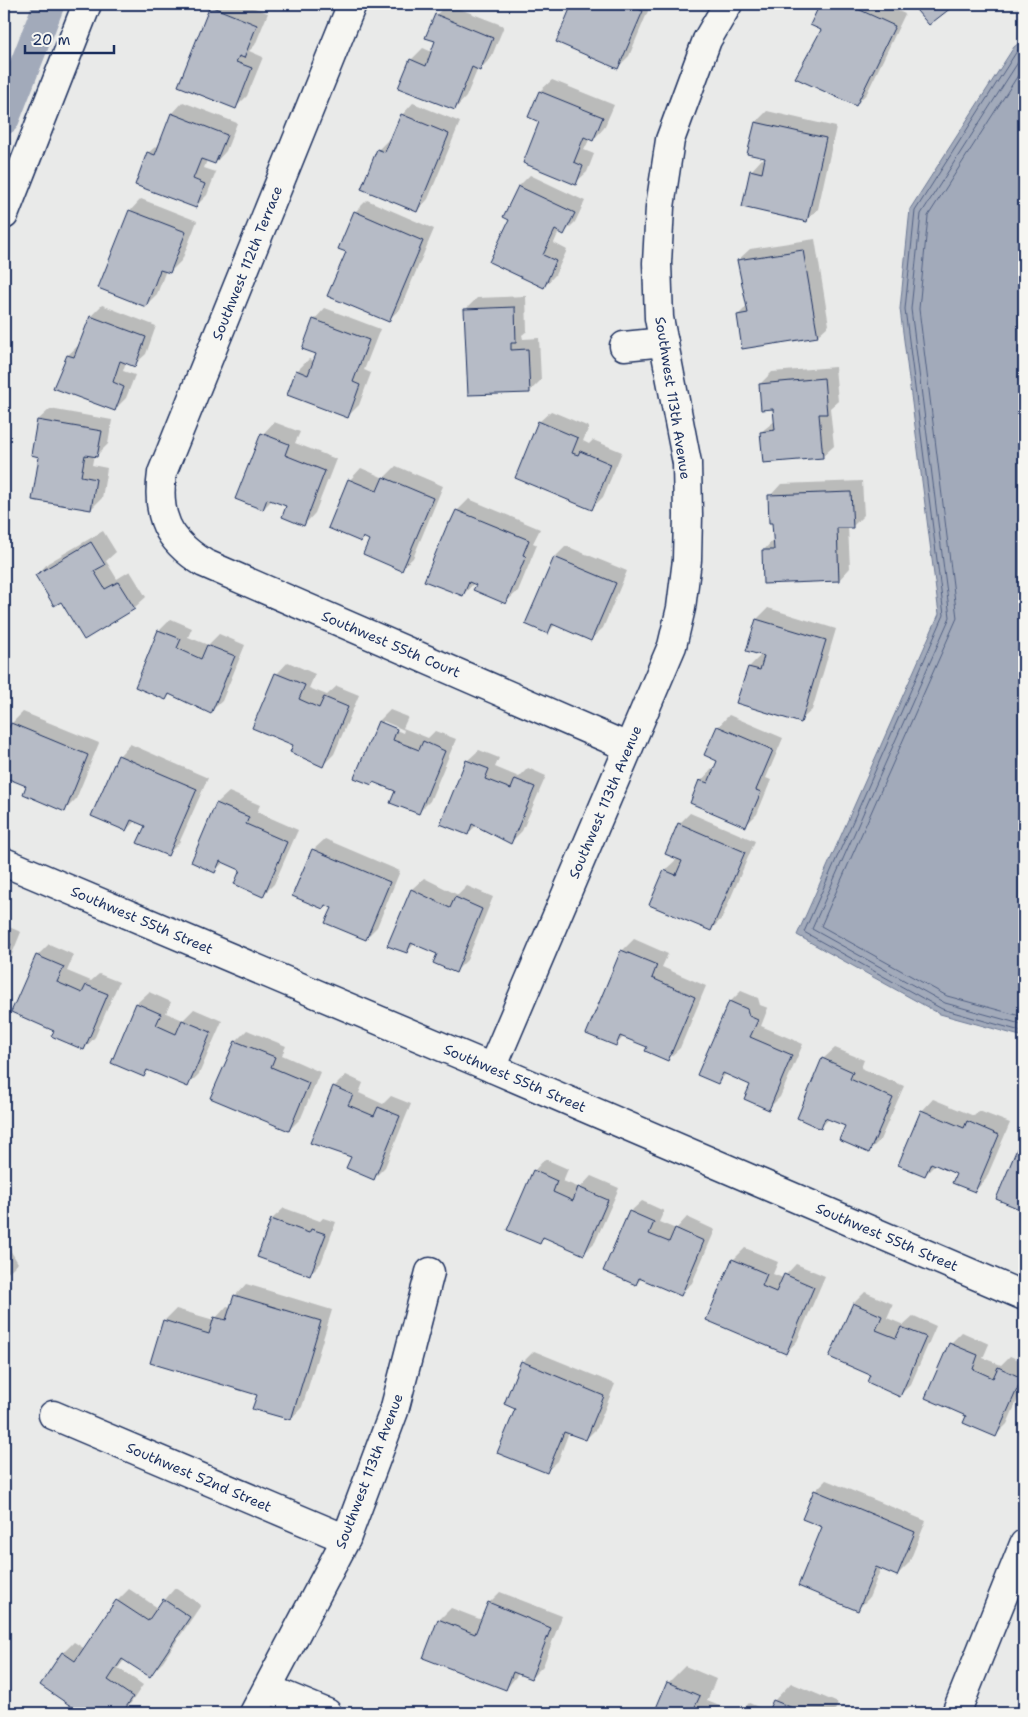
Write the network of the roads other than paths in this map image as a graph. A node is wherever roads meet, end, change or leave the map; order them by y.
1 (87, 4) edge
2 (352, 4) edge
3 (728, 4) edge
4 (4, 215) edge
5 (664, 342) junction
6 (624, 346) dead end
7 (166, 526) joint
8 (628, 747) junction
9 (4, 862) edge
10 (492, 1068) junction
11 (430, 1272) dead end
12 (1024, 1296) edge
13 (52, 1415) dead end
14 (346, 1539) junction
15 (1024, 1544) edge
16 (268, 1689) junction
17 (254, 1713) edge
18 (327, 1713) edge
19 (956, 1713) edge

1 - 4 street
2 - 7 street, Southwest 112th Terrace
3 - 5 street, Southwest 113th Avenue
5 - 6 street
5 - 8 street, Southwest 113th Avenue
7 - 8 street, Southwest 55th Court
8 - 10 street, Southwest 113th Avenue
9 - 10 street, Southwest 55th Street
10 - 12 street, Southwest 55th Street
11 - 14 street, Southwest 113th Avenue
13 - 14 street, Southwest 52nd Street
14 - 16 street, Southwest 113th Avenue
15 - 19 street
16 - 17 street, Southwest 113th Avenue
16 - 18 street

